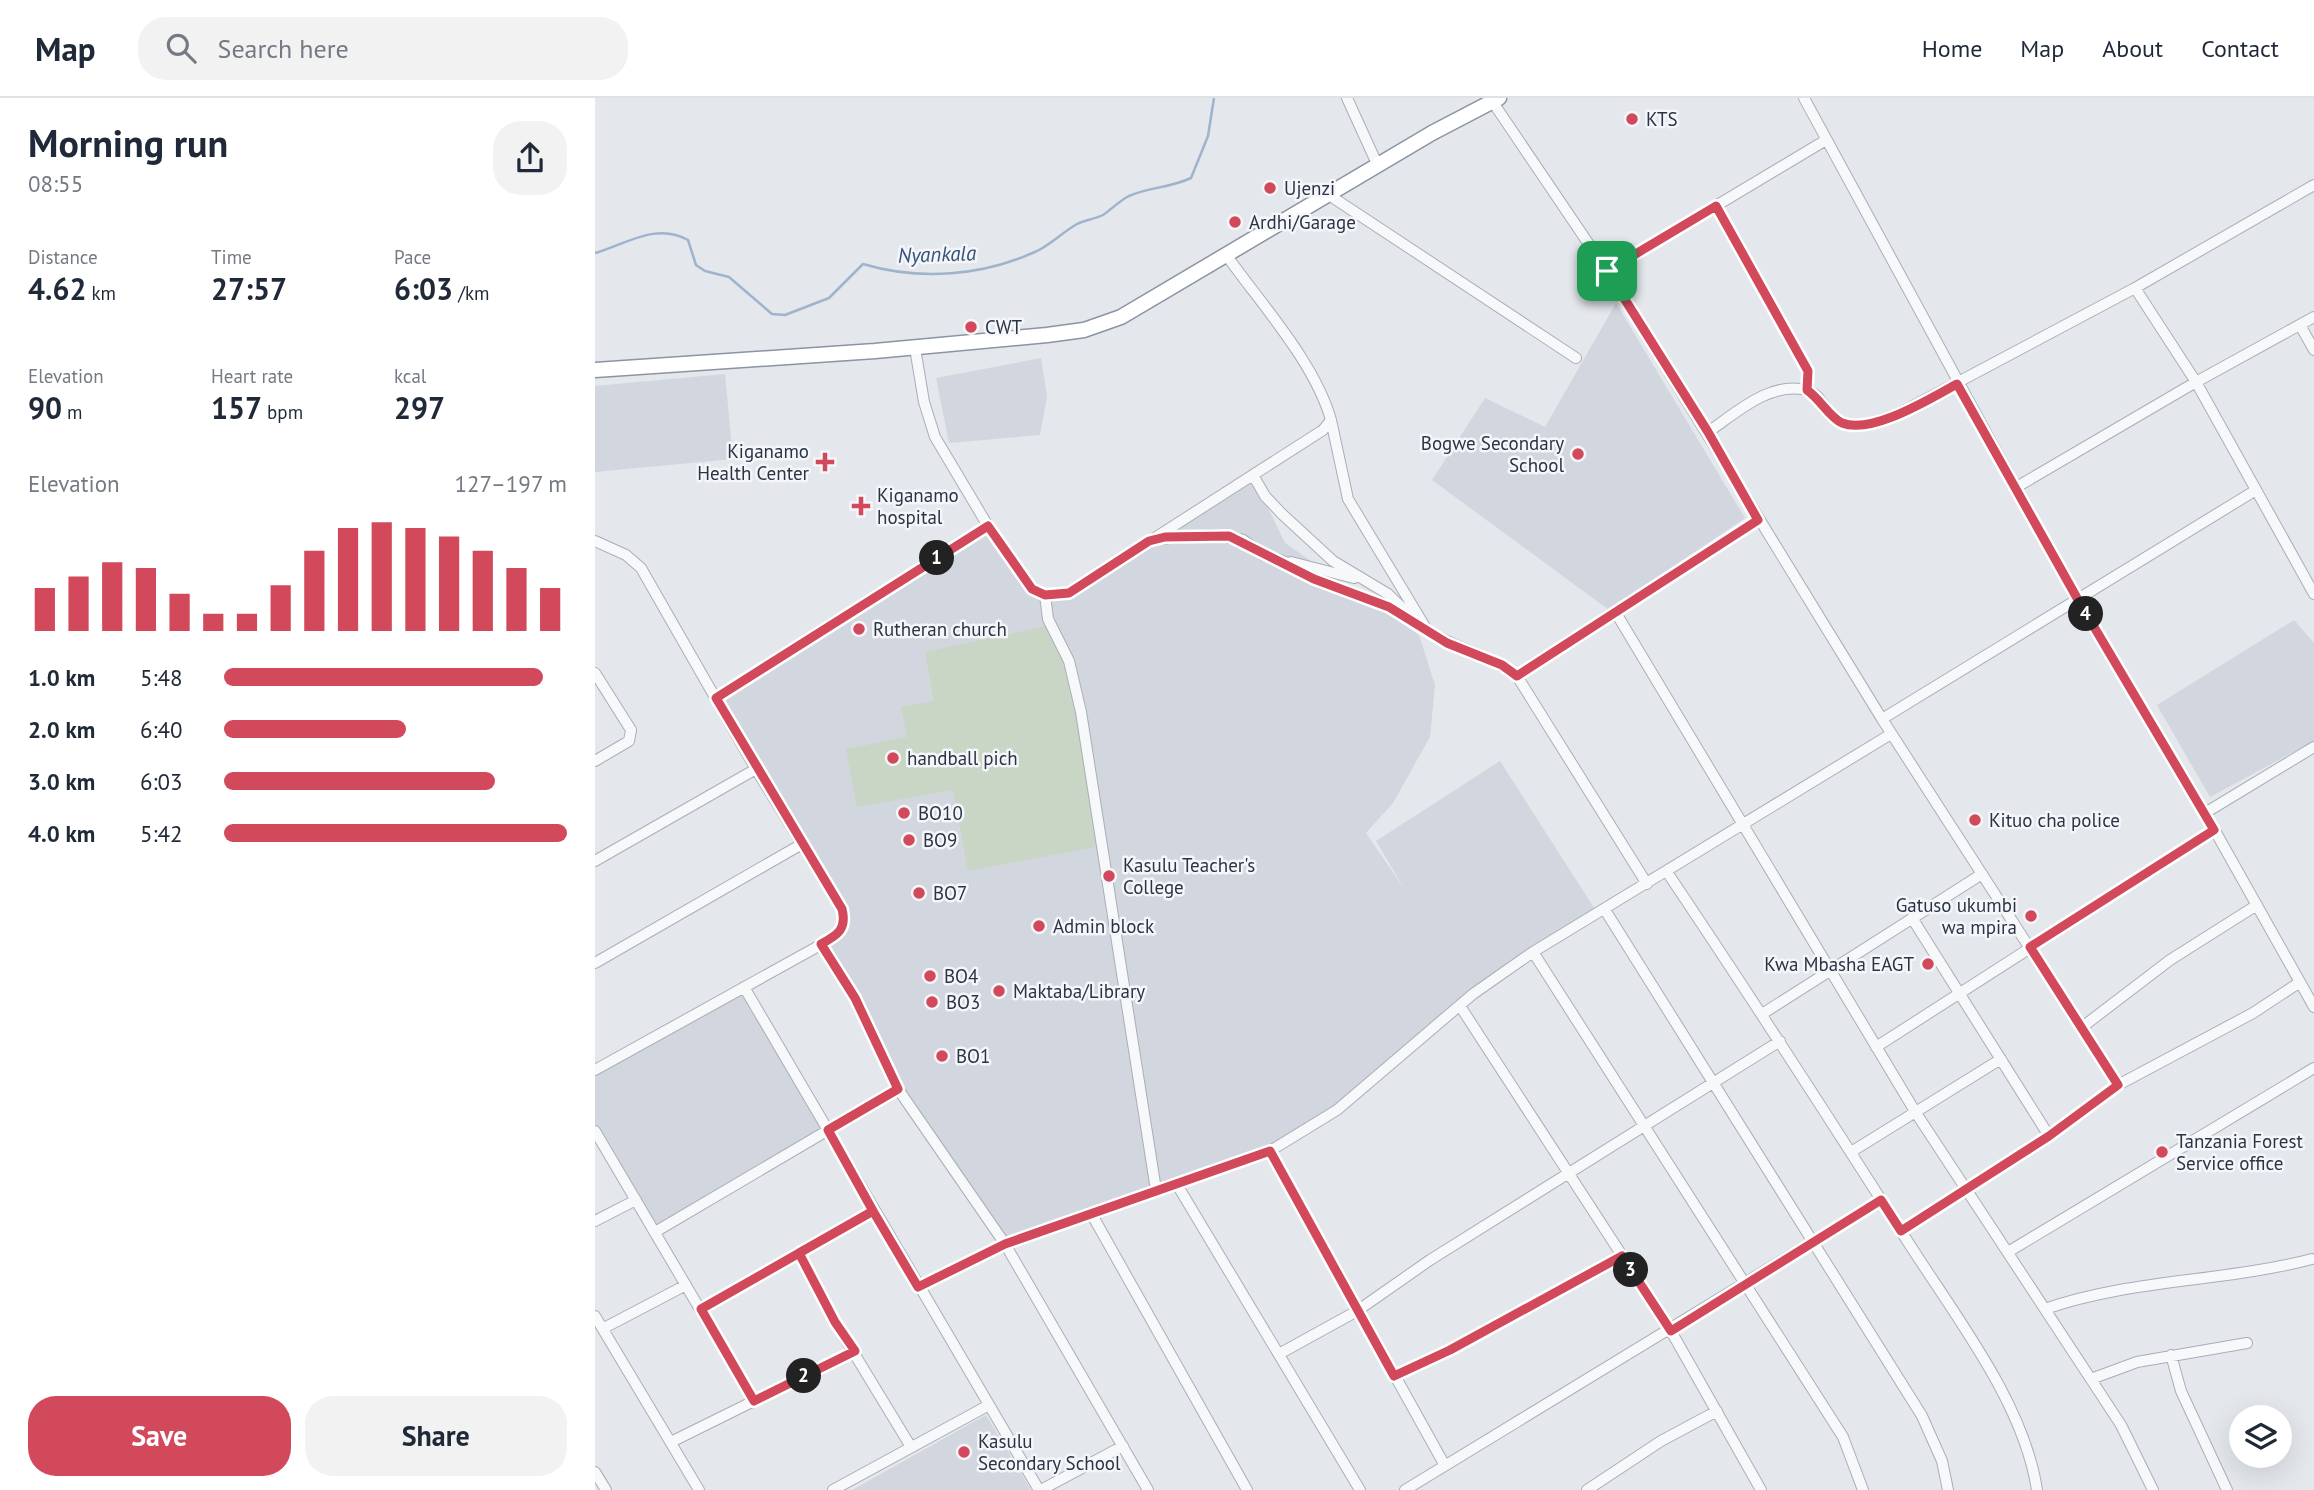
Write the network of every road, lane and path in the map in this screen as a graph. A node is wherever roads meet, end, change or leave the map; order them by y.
1 (1347, 98) edge
2 (1360, 98) edge
3 (1804, 98) edge
4 (1495, 100) edge
5 (1353, 110) junction
6 (1826, 140) junction
7 (1378, 166) junction
8 (2314, 184) edge
9 (1329, 195) junction
10 (1716, 206) junction
11 (1227, 256) junction
12 (1607, 271) junction
13 (2135, 288) junction
14 (2314, 317) edge
15 (2300, 325) junction
16 (915, 348) junction
17 (2314, 350) edge
18 (1576, 358) dead end
19 (595, 370) edge
20 (2196, 382) junction
21 (1957, 384) junction
22 (1807, 390) junction
23 (1331, 421) junction
24 (1708, 432) junction
25 (1253, 475) junction
26 (2015, 488) junction
27 (2256, 490) junction
28 (1758, 520) junction
29 (988, 526) junction
30 (595, 541) edge
31 (1149, 541) junction
32 (1283, 561) junction
33 (1362, 579) junction
34 (2314, 594) edge
35 (1045, 595) junction
36 (2077, 598) junction
37 (1616, 613) junction
38 (1417, 624) junction
39 (1427, 630) junction
40 (595, 673) edge
41 (1517, 676) junction
42 (716, 698) junction
43 (1882, 719) junction
44 (1891, 734) junction
45 (2314, 747) edge
46 (595, 761) edge
47 (756, 769) junction
48 (2205, 813) junction
49 (1742, 826) junction
50 (2214, 830) junction
51 (802, 844) junction
52 (595, 861) edge
53 (1667, 872) junction
54 (1982, 874) junction
55 (1647, 884) junction
56 (2257, 905) junction
57 (1605, 910) junction
58 (1912, 918) junction
59 (821, 944) junction
60 (2030, 947) junction
61 (1533, 952) junction
62 (595, 963) edge
63 (1830, 971) junction
64 (2300, 982) junction
65 (744, 987) junction
66 (1960, 992) junction
67 (2313, 1001) edge
68 (1460, 1006) junction
69 (1762, 1014) junction
70 (2081, 1028) junction
71 (1780, 1041) junction
72 (1876, 1046) junction
73 (2001, 1059) junction
74 (2314, 1068) edge
75 (595, 1070) edge
76 (1711, 1083) junction
77 (2118, 1085) junction
78 (898, 1089) junction
79 (1916, 1113) junction
80 (1644, 1127) junction
81 (828, 1130) junction
82 (595, 1131) edge
83 (2049, 1136) junction
84 (1270, 1151) junction
85 (1851, 1152) junction
86 (1570, 1175) junction
87 (1176, 1183) junction
88 (1968, 1189) junction
89 (1156, 1190) junction
90 (636, 1200) junction
91 (1881, 1200) junction
92 (873, 1211) junction
93 (1091, 1213) junction
94 (595, 1221) edge
95 (1901, 1231) junction
96 (655, 1232) junction
97 (1005, 1244) junction
98 (1813, 1244) junction
99 (2008, 1252) junction
100 (799, 1253) junction
101 (1622, 1256) junction
102 (2312, 1259) dead end
103 (686, 1284) junction
104 (1746, 1285) junction
105 (918, 1287) junction
106 (701, 1309) junction
107 (2045, 1309) junction
108 (1357, 1311) junction
109 (595, 1316) edge
110 (604, 1328) junction
111 (1671, 1331) junction
112 (2247, 1343) dead end
113 (855, 1351) junction
114 (1279, 1354) junction
115 (2171, 1355) junction
116 (1394, 1376) junction
117 (2091, 1379) junction
118 (754, 1401) junction
119 (989, 1405) junction
120 (1717, 1411) junction
121 (671, 1442) junction
122 (1123, 1446) junction
123 (911, 1447) junction
124 (1444, 1464) junction
125 (595, 1472) edge
126 (605, 1490) edge
127 (699, 1490) edge
128 (833, 1490) edge
129 (1040, 1490) edge
130 (1149, 1490) edge
131 (1247, 1490) edge
132 (1360, 1490) edge
133 (1405, 1490) edge
134 (1587, 1490) edge
135 (1761, 1490) edge
136 (1863, 1490) edge
137 (1948, 1490) edge
138 (2037, 1490) edge
139 (2153, 1490) edge
140 (2227, 1490) edge

1 - 5 street
2 - 5 street
3 - 6 street
4 - 7 highway
4 - 12 street
5 - 7 street
6 - 10 street
6 - 21 street
7 - 9 highway
8 - 13 street
9 - 11 highway
9 - 18 street
10 - 12 street
10 - 22 street
11 - 16 highway
11 - 23 street
12 - 24 street
13 - 20 street
13 - 21 street
14 - 15 street
15 - 17 street
15 - 20 street
16 - 19 highway
16 - 29 street
20 - 26 street
20 - 27 street
21 - 22 street
21 - 26 street
22 - 24 street
23 - 25 street
23 - 39 street
24 - 28 street
25 - 31 street
25 - 33 street
26 - 36 street
27 - 34 street
27 - 36 street
28 - 37 street
28 - 43 street
29 - 35 street
29 - 42 street
30 - 42 street
31 - 32 street
31 - 35 street
32 - 33 street
32 - 38 street
33 - 38 street
35 - 89 street
36 - 43 street
36 - 48 street
37 - 41 street
37 - 49 street
38 - 39 street
39 - 41 street
40 - 46 street
41 - 55 street
42 - 47 street
43 - 44 street
44 - 49 street
44 - 54 street
45 - 48 street
47 - 51 street
47 - 52 street
48 - 50 street
49 - 53 street
49 - 63 street
50 - 56 street
50 - 60 street
51 - 59 street
51 - 62 street
53 - 55 street
53 - 69 street
54 - 58 street
54 - 60 street
55 - 57 street
56 - 64 street
56 - 70 street
57 - 61 street
57 - 76 street
58 - 63 street
58 - 66 street
59 - 65 street
59 - 78 street
60 - 66 street
60 - 70 street
61 - 68 street
61 - 80 street
63 - 69 street
63 - 72 street
64 - 67 street
64 - 77 street
65 - 75 street
65 - 81 street
66 - 72 street
66 - 73 street
68 - 84 street
68 - 86 street
69 - 71 street
70 - 77 street
71 - 76 street
71 - 85 street
72 - 79 street
73 - 79 street
73 - 83 street
74 - 99 street
76 - 80 street
76 - 98 street
77 - 83 street
78 - 81 street
78 - 97 street
79 - 85 street
79 - 88 street
80 - 86 street
80 - 104 street
81 - 92 street
81 - 96 street
82 - 90 street
83 - 88 street
84 - 87 street
84 - 108 street
85 - 91 street
86 - 101 street
86 - 108 street
87 - 89 street
87 - 114 street
88 - 95 street
88 - 99 street
89 - 93 street
90 - 94 street
90 - 96 street
91 - 95 street
91 - 98 street
92 - 100 street
92 - 105 street
93 - 97 street
93 - 131 street
95 - 138 street
96 - 103 street
97 - 105 street
97 - 122 street
98 - 104 street
98 - 137 street
99 - 107 street
100 - 106 street
100 - 113 street
101 - 111 street
101 - 116 street
102 - 107 street
103 - 106 street
103 - 110 street
104 - 111 street
104 - 136 street
105 - 119 street
106 - 118 street
107 - 117 street
108 - 114 street
108 - 116 street
109 - 110 street
110 - 121 street
111 - 120 street
111 - 124 street
112 - 115 street
113 - 118 street
113 - 123 street
114 - 132 street
115 - 117 street
115 - 140 street
116 - 124 street
117 - 139 street
118 - 121 street
119 - 123 street
119 - 129 street
120 - 134 street
120 - 135 street
121 - 127 street
122 - 129 street
122 - 130 street
123 - 128 street
124 - 133 street
125 - 126 street

